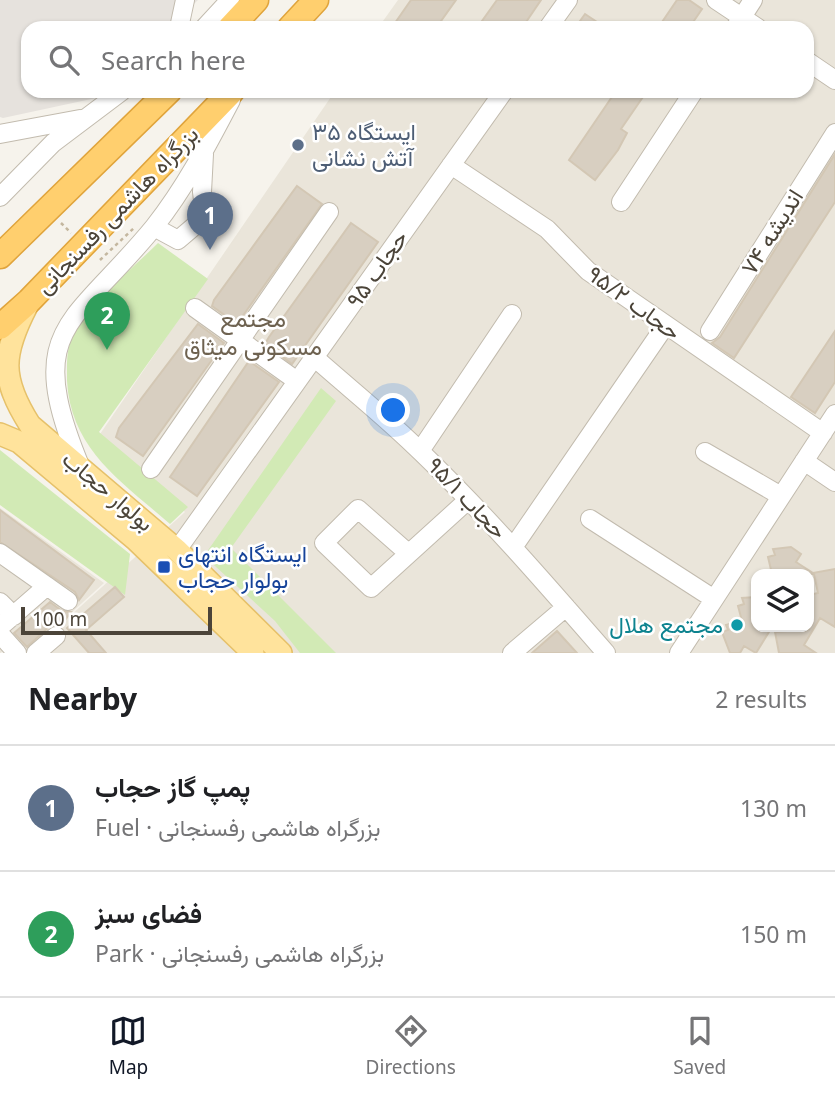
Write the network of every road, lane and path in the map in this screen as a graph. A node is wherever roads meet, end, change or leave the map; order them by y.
1 (185, 0) edge
2 (230, 0) edge
3 (256, 0) edge
4 (316, 0) edge
5 (568, 0) edge
6 (716, 0) edge
7 (753, 0) edge
8 (180, 21) edge
9 (210, 21) edge
10 (236, 21) edge
11 (296, 21) edge
12 (553, 21) edge
13 (736, 21) edge
14 (739, 21) edge
15 (814, 66) edge
16 (835, 80) edge
17 (113, 98) edge
18 (162, 98) edge
19 (227, 98) edge
20 (231, 98) edge
21 (499, 98) edge
22 (689, 98) edge
23 (87, 118) junction
24 (835, 133) edge
25 (0, 134) edge
26 (204, 152) junction
27 (451, 164) junction
28 (0, 197) edge
29 (621, 202) dead end
30 (329, 212) dead end
31 (56, 219) dead end
32 (132, 227) dead end
33 (154, 227) junction
34 (72, 234) dead end
35 (0, 256) edge
36 (100, 260) dead end
37 (29, 301) junction
38 (195, 308) dead end
39 (512, 314) dead end
40 (665, 326) junction
41 (0, 327) edge
42 (710, 331) dead end
43 (240, 341) junction
44 (314, 357) junction
45 (297, 382) junction
46 (4, 386) edge
47 (835, 414) edge
48 (0, 433) edge
49 (823, 433) junction
50 (420, 451) junction
51 (705, 452) dead end
52 (804, 461) junction
53 (81, 468) junction
54 (151, 470) dead end
55 (835, 482) edge
56 (781, 496) junction
57 (468, 500) junction
58 (590, 519) dead end
59 (513, 546) junction
60 (177, 550) junction
61 (408, 552) junction
62 (0, 554) edge
63 (47, 586) junction
64 (714, 599) junction
65 (68, 601) dead end
66 (0, 602) edge
67 (566, 607) junction
68 (7, 622) edge
69 (0, 634) edge
70 (56, 636) dead end
71 (17, 653) edge
72 (36, 653) edge
73 (253, 653) edge
74 (281, 653) edge
75 (512, 653) edge
76 (606, 653) edge
77 (679, 653) edge

1 - 8 street
2 - 9 street
3 - 10 highway
4 - 11 highway
5 - 12 street
6 - 13 street
7 - 14 street
15 - 16 street
17 - 23 street
18 - 35 highway, بزرگراه هاشمی رفسنجانی
19 - 37 highway, بزرگراه هاشمی رفسنجانی
20 - 26 street
21 - 27 street, حجاب ۹۵
22 - 29 street
23 - 25 street
23 - 28 street
24 - 42 street, اندیشه ۷۴
26 - 33 street
26 - 33 street
27 - 40 street, حجاب ۹۵/۲
27 - 44 street, حجاب ۹۵
30 - 43 street
31 - 34 path
32 - 36 path
33 - 53 street
37 - 41 highway, بزرگراه هاشمی رفسنجانی
37 - 46 main road, بولوار حجاب
38 - 43 street
39 - 50 street
40 - 49 street, حجاب ۹۵/۲
40 - 59 street
43 - 45 street
43 - 54 street
44 - 45 street, حجاب ۹۵
44 - 50 street, حجاب ۹۵/۱
45 - 60 street, حجاب ۹۵
46 - 53 main road, بولوار حجاب
47 - 49 street
48 - 73 main road, بولوار حجاب
49 - 52 street
50 - 57 street, حجاب ۹۵/۱
51 - 56 street
52 - 55 street
52 - 56 street
53 - 60 main road, بولوار حجاب
56 - 64 street
57 - 59 street, حجاب ۹۵/۱
57 - 61 street
58 - 64 street
59 - 67 street, حجاب ۹۵/۱
60 - 74 main road, بولوار حجاب
61 - 61 street
62 - 63 street
63 - 65 street
63 - 68 street
64 - 77 street
66 - 68 street
67 - 75 street
67 - 76 street, حجاب ۹۵/۱
69 - 71 street
70 - 72 street

